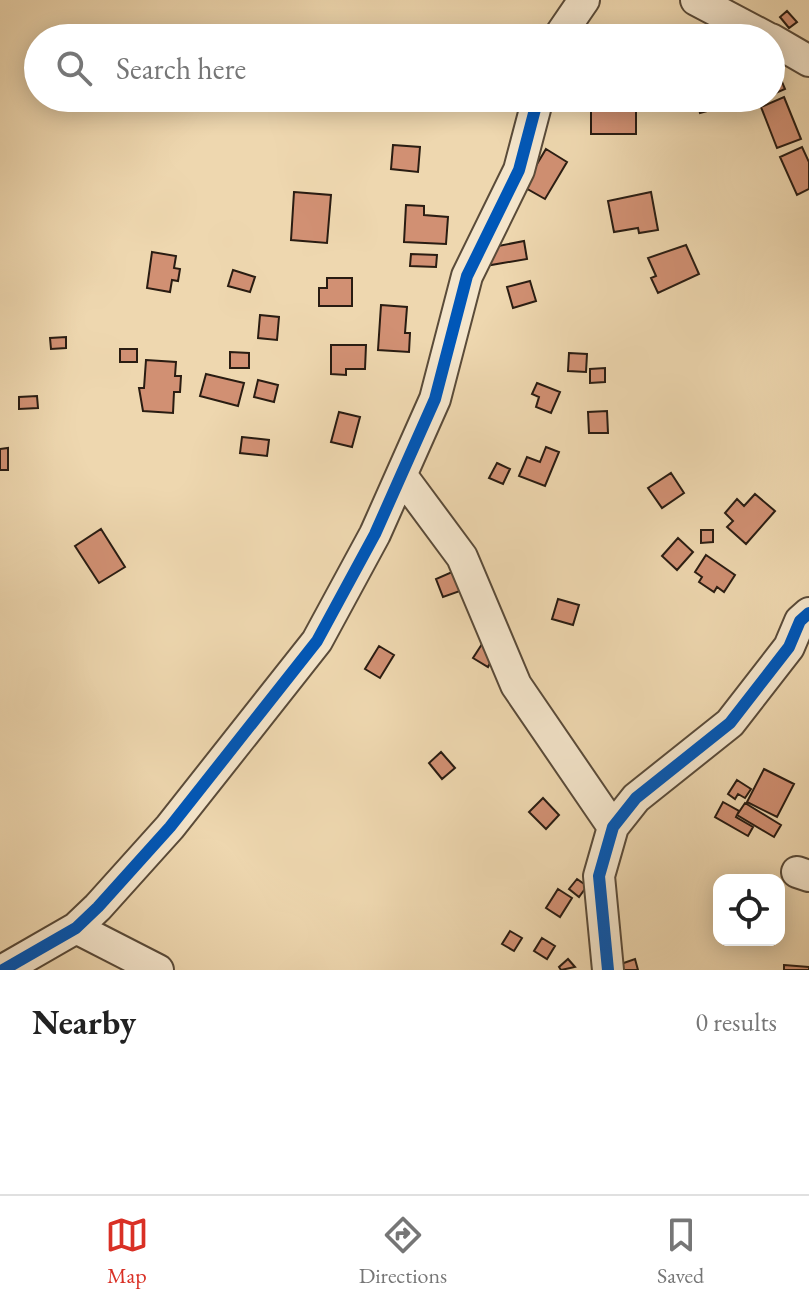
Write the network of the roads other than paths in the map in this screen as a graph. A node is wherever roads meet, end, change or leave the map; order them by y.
1 (584, 0) edge
2 (696, 0) edge
3 (568, 24) edge
4 (742, 24) edge
5 (785, 47) edge
6 (809, 61) edge
7 (534, 112) edge
8 (402, 476) junction
9 (809, 613) edge
10 (613, 827) junction
11 (76, 928) junction
12 (3, 970) edge
13 (158, 970) edge
14 (608, 970) edge

1 - 3 street
2 - 4 street
5 - 6 street
7 - 8 street
8 - 10 street
8 - 11 street
9 - 10 street
10 - 14 street
11 - 12 street
11 - 13 street

